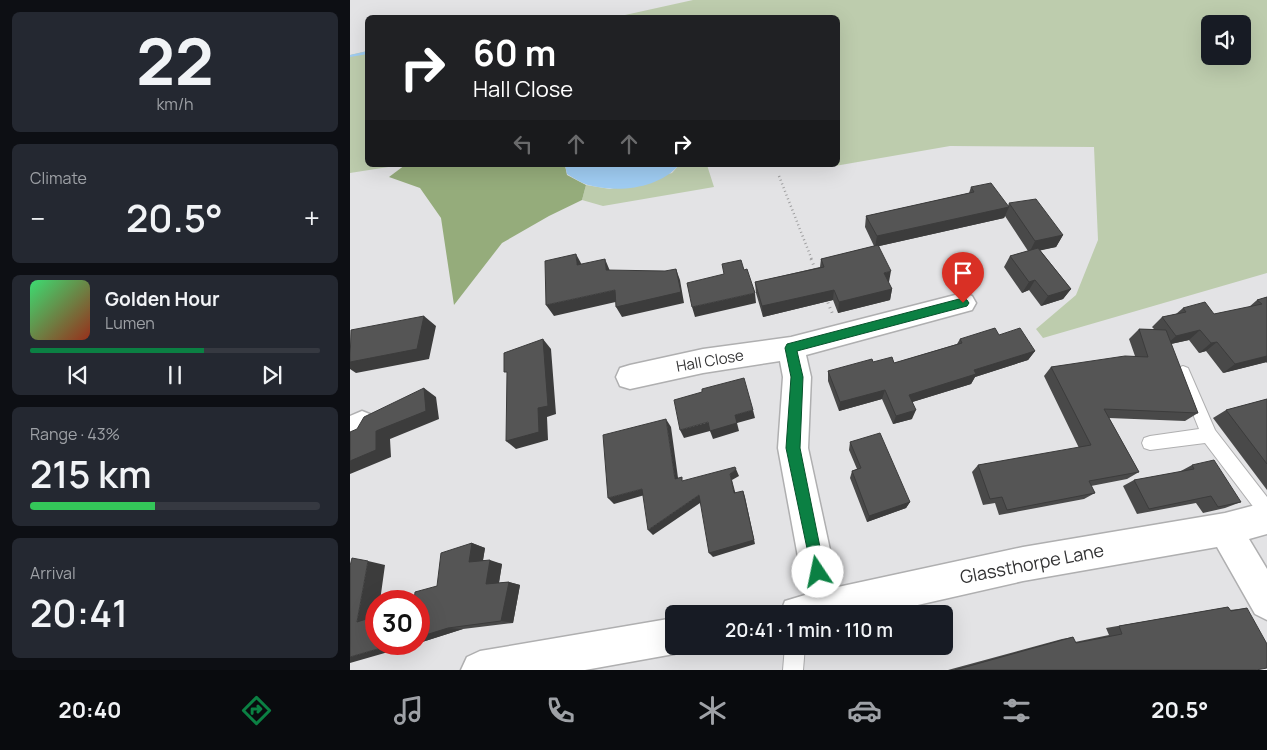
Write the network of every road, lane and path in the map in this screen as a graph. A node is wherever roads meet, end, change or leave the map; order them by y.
1 (778, 176) dead end
2 (816, 273) edge
3 (823, 291) edge
4 (963, 303) dead end
5 (841, 335) junction
6 (791, 348) junction
7 (1183, 372) edge
8 (630, 377) dead end
9 (1210, 435) junction
10 (1150, 443) dead end
11 (1267, 512) edge
12 (1267, 518) edge
13 (1224, 529) junction
14 (1267, 602) edge
15 (810, 605) edge
16 (838, 605) edge
17 (665, 638) edge
18 (794, 655) edge
19 (480, 670) edge
20 (793, 670) edge

1 - 2 path
3 - 5 path
4 - 5 street, Hall Close
5 - 6 street, Hall Close
6 - 8 street, Hall Close
6 - 15 street
7 - 9 lane
9 - 10 lane
9 - 11 lane
12 - 13 street, Glassthorpe Lane
13 - 14 street
13 - 16 street, Glassthorpe Lane
17 - 19 street
18 - 20 lane

